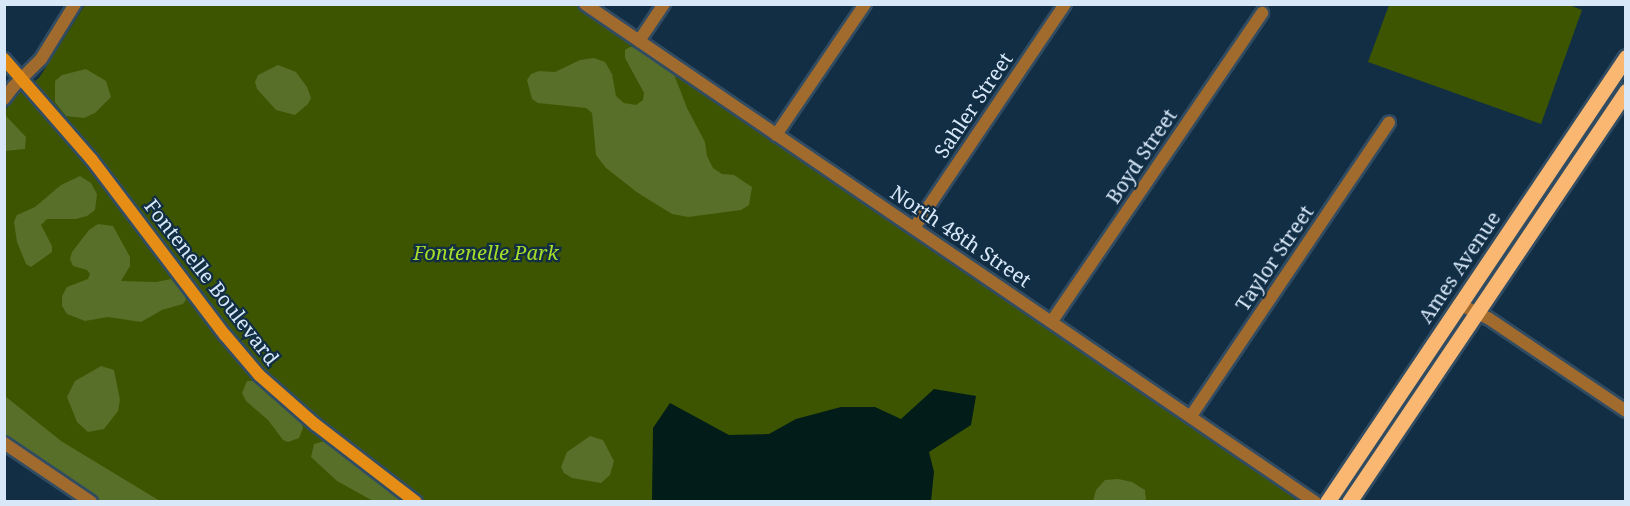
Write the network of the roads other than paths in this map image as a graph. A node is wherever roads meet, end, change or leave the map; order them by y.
1 (75, 4) edge
2 (585, 4) edge
3 (664, 4) edge
4 (865, 4) edge
5 (1065, 4) edge
6 (1262, 13) dead end
7 (639, 41) junction
8 (1626, 57) edge
9 (4, 59) edge
10 (23, 78) junction
11 (1626, 91) edge
12 (4, 99) edge
13 (1389, 122) dead end
14 (776, 135) junction
15 (914, 228) junction
16 (1459, 304) junction
17 (1476, 313) junction
18 (1052, 321) junction
19 (1626, 411) edge
20 (1191, 416) junction
21 (4, 442) edge
22 (92, 501) edge
23 (416, 501) edge
24 (1315, 501) edge
25 (1327, 501) edge
26 (1349, 501) edge

1 - 10 street
2 - 7 street, North 48th Street
3 - 7 street
4 - 14 street
5 - 15 street, Sahler Street
6 - 18 street, Boyd Street
7 - 14 street, North 48th Street
8 - 16 main road, Ames Avenue
9 - 10 main road, Fontenelle Boulevard
10 - 12 street
10 - 23 main road, Fontenelle Boulevard
11 - 17 main road, Ames Avenue
13 - 20 street, Taylor Street
14 - 15 street, North 48th Street
15 - 18 street, North 48th Street
16 - 17 street
16 - 25 main road, Ames Avenue
17 - 19 street
17 - 26 main road, Ames Avenue
18 - 20 street, North 48th Street
20 - 24 street, North 48th Street
21 - 22 street

